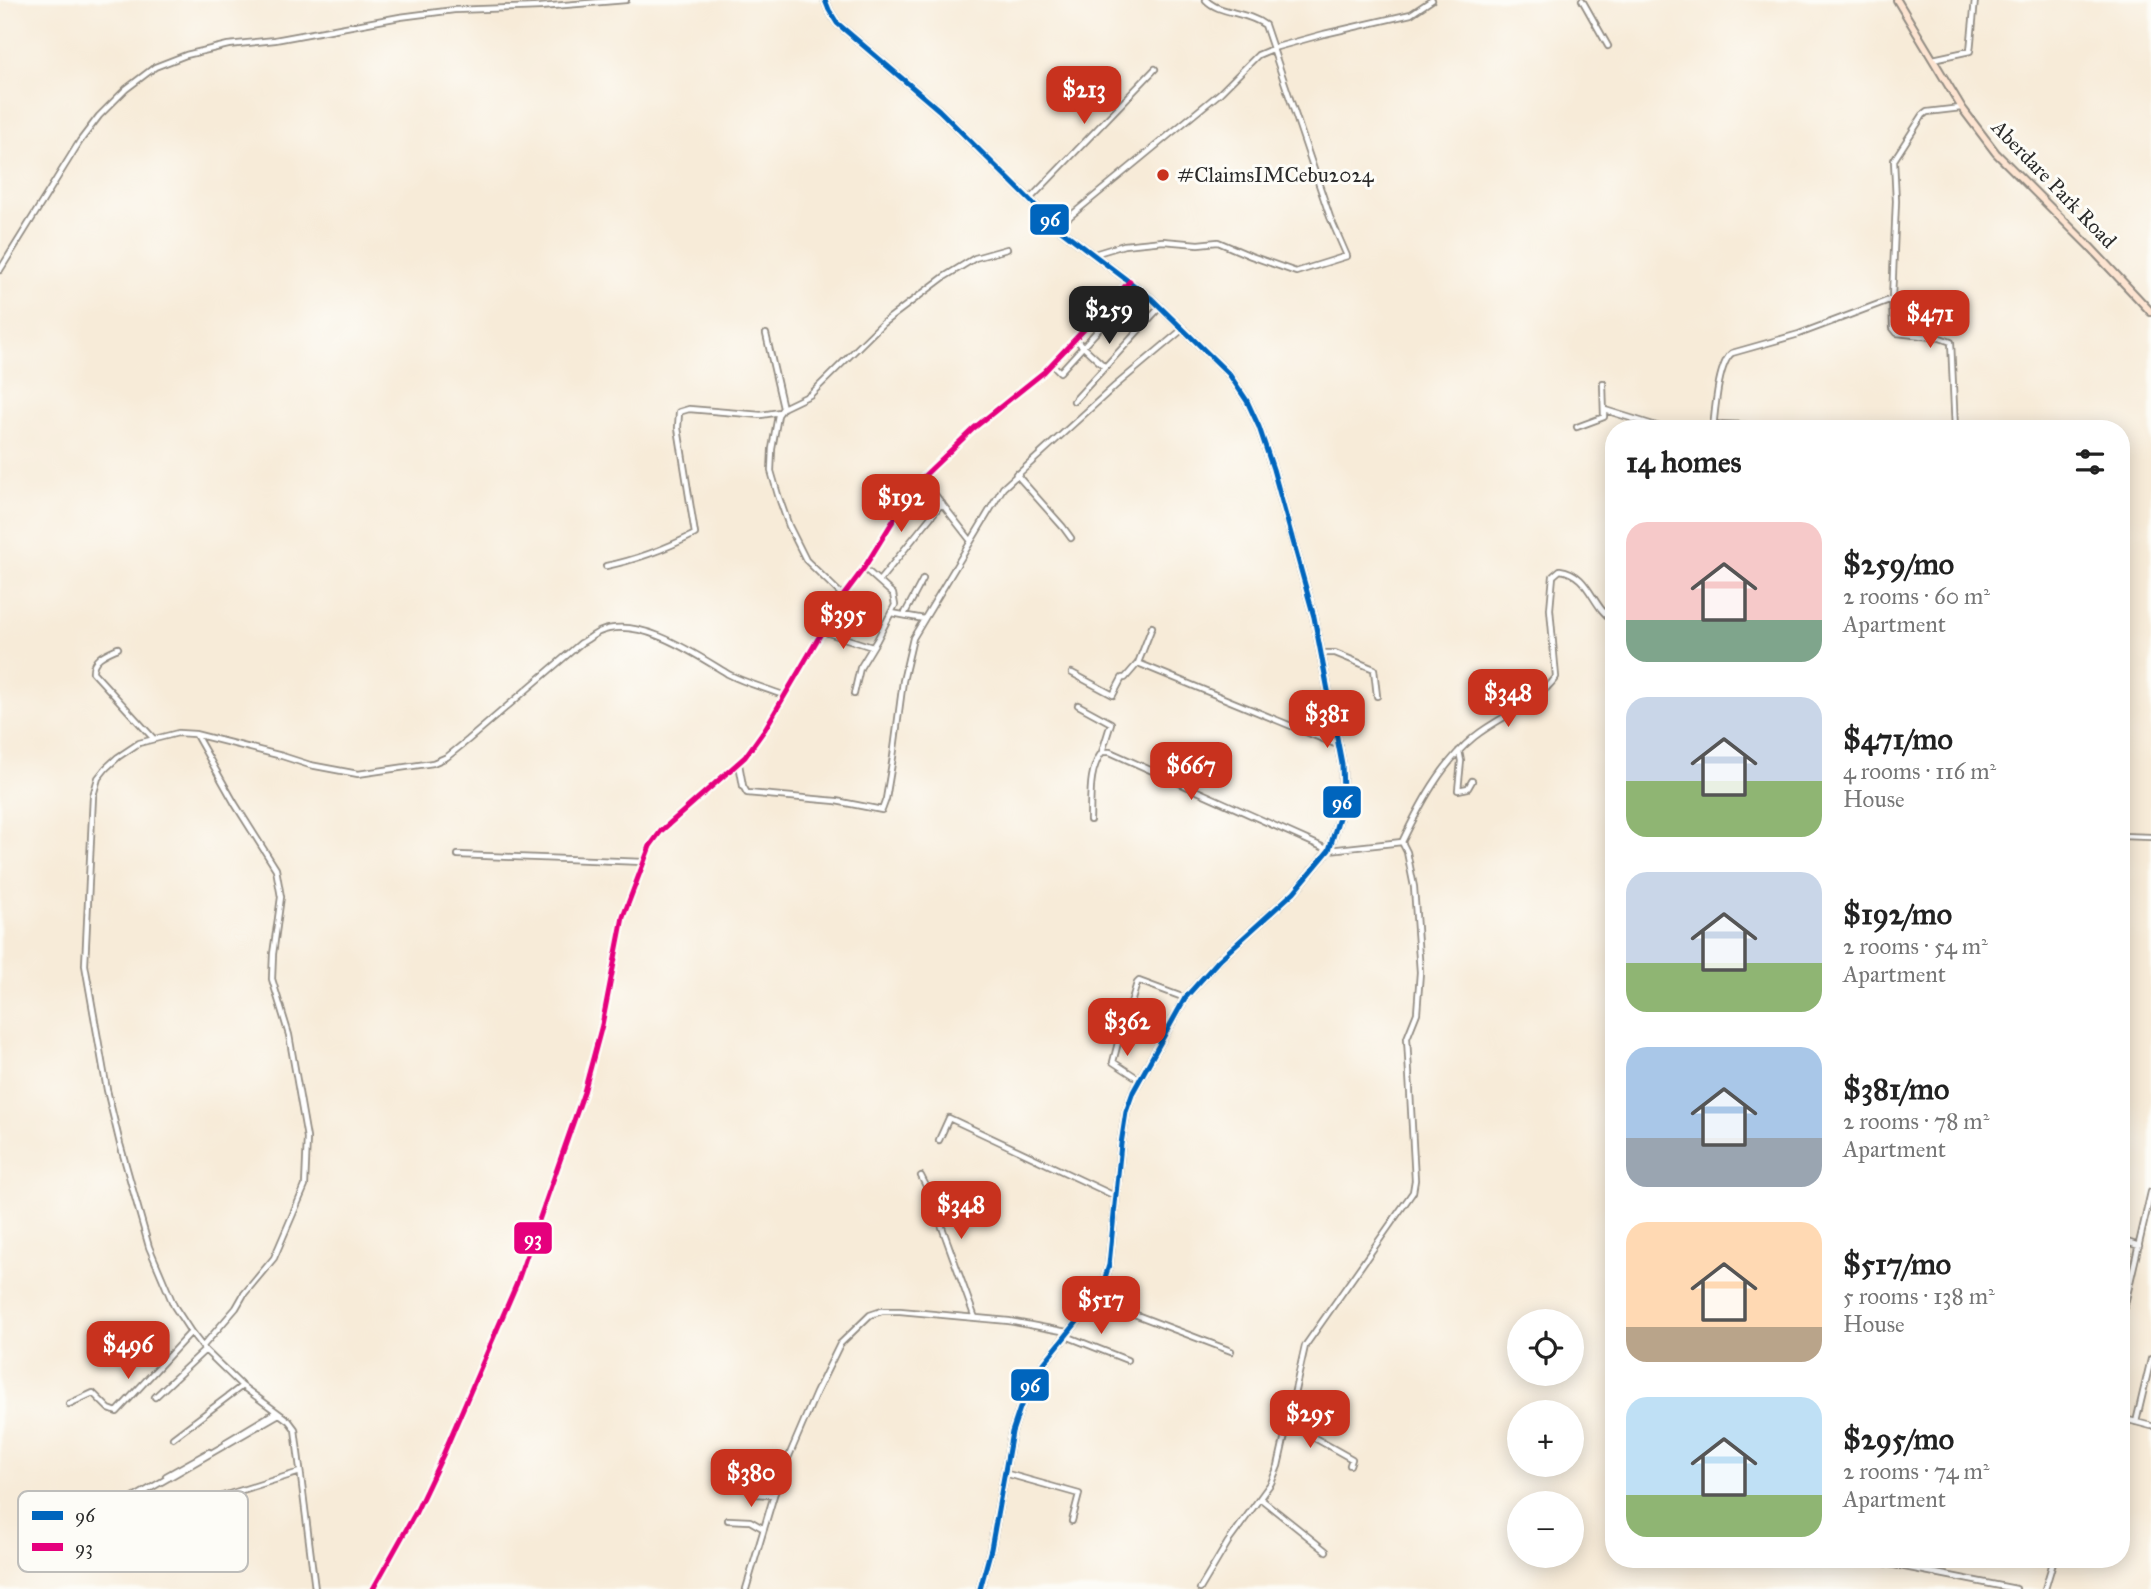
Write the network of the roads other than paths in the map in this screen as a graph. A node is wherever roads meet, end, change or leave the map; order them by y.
1 (626, 0) edge
2 (825, 0) edge
3 (1206, 0) edge
4 (1432, 0) edge
5 (1582, 0) edge
6 (1897, 0) edge
7 (1975, 0) edge
8 (1608, 46) dead end
9 (1273, 48) junction
10 (1931, 60) junction
11 (1155, 69) dead end
12 (1962, 108) junction
13 (1029, 200) junction
14 (1057, 227) junction
15 (1007, 249) dead end
16 (1094, 254) junction
17 (0, 270) edge
18 (1130, 281) junction
19 (1138, 288) junction
20 (1113, 299) junction
21 (1892, 299) junction
22 (1120, 306) junction
23 (1160, 307) junction
24 (2151, 312) edge
25 (1184, 329) junction
26 (766, 334) dead end
27 (1076, 340) junction
28 (1084, 348) junction
29 (1052, 364) junction
30 (1105, 367) junction
31 (1603, 383) dead end
32 (1074, 401) dead end
33 (782, 410) junction
34 (1605, 410) junction
35 (1637, 420) edge
36 (1714, 420) edge
37 (1955, 420) edge
38 (1577, 427) dead end
39 (1016, 474) junction
40 (922, 478) junction
41 (942, 503) junction
42 (1071, 538) dead end
43 (971, 541) junction
44 (606, 566) dead end
45 (864, 568) junction
46 (923, 579) dead end
47 (880, 581) junction
48 (843, 596) junction
49 (892, 613) junction
50 (1605, 613) edge
51 (904, 615) junction
52 (924, 619) junction
53 (1152, 627) dead end
54 (822, 631) junction
55 (872, 646) junction
56 (118, 648) dead end
57 (1320, 653) junction
58 (1138, 663) junction
59 (1072, 673) dead end
60 (854, 694) dead end
61 (783, 695) junction
62 (1377, 696) dead end
63 (1078, 705) dead end
64 (195, 734) junction
65 (153, 738) junction
66 (1340, 747) junction
67 (1459, 751) junction
68 (1102, 752) junction
69 (738, 764) junction
70 (1472, 781) dead end
71 (1090, 820) dead end
72 (2130, 836) edge
73 (2151, 837) edge
74 (1402, 842) junction
75 (1329, 850) junction
76 (458, 855) dead end
77 (644, 862) junction
78 (1185, 998) junction
79 (1131, 1003) dead end
80 (1120, 1035) dead end
81 (1139, 1079) junction
82 (939, 1140) dead end
83 (921, 1176) dead end
84 (2151, 1192) edge
85 (1116, 1197) junction
86 (2130, 1243) edge
87 (2139, 1246) junction
88 (2130, 1284) edge
89 (1093, 1302) junction
90 (975, 1318) junction
91 (191, 1332) junction
92 (1066, 1334) junction
93 (204, 1348) junction
94 (1231, 1351) dead end
95 (2151, 1359) edge
96 (1127, 1360) dead end
97 (242, 1386) junction
98 (2143, 1394) junction
99 (2151, 1396) edge
100 (155, 1397) dead end
101 (69, 1404) dead end
102 (278, 1413) junction
103 (2130, 1420) edge
104 (2136, 1422) junction
105 (1288, 1423) junction
106 (2151, 1426) edge
107 (173, 1438) dead end
108 (1350, 1465) dead end
109 (300, 1472) junction
110 (1004, 1473) junction
111 (166, 1476) dead end
112 (730, 1482) dead end
113 (145, 1491) edge
114 (239, 1491) edge
115 (774, 1495) junction
116 (1261, 1499) junction
117 (729, 1520) dead end
118 (1072, 1521) dead end
119 (764, 1528) junction
120 (1326, 1551) dead end
121 (1910, 1568) edge
122 (2051, 1568) edge
123 (315, 1589) edge
124 (373, 1589) edge
125 (746, 1589) edge
126 (980, 1589) edge
127 (1200, 1589) edge
128 (2016, 1589) edge
129 (2045, 1589) edge

1 - 17 street
2 - 13 street
3 - 9 street
4 - 9 street
5 - 8 street
6 - 10 street, Aberdare Park Road
7 - 10 street
9 - 14 street
9 - 16 street
10 - 12 street, Aberdare Park Road
11 - 13 street
12 - 21 street
12 - 24 street, Aberdare Park Road
13 - 14 street
14 - 16 street
15 - 33 street
16 - 18 street
18 - 19 street
18 - 20 street
19 - 22 street
19 - 23 street
20 - 22 street
20 - 27 street
21 - 36 street
21 - 37 street
22 - 28 street
23 - 25 street
23 - 30 street
25 - 39 street
25 - 57 street
26 - 33 street
27 - 28 street
27 - 29 street
28 - 29 street
28 - 30 street
29 - 40 street
30 - 32 street
31 - 34 street
33 - 44 street
33 - 48 street
34 - 35 street
34 - 38 street
39 - 42 street
39 - 43 street
40 - 41 street
40 - 45 street
41 - 43 street
41 - 47 street
43 - 52 street
45 - 47 street
45 - 48 street
46 - 51 street
47 - 49 street
48 - 54 street
49 - 51 street
49 - 55 street
50 - 67 street
51 - 52 street
52 - 69 street
53 - 58 street
54 - 55 street
54 - 61 street
55 - 60 street
56 - 65 street
57 - 62 street
57 - 66 street
58 - 59 street
58 - 66 street
61 - 64 street
61 - 69 street
63 - 68 street
64 - 65 street
64 - 93 street
65 - 91 street
66 - 75 street
67 - 70 street
67 - 74 street
68 - 71 street
68 - 75 street
69 - 77 street
72 - 73 street
74 - 75 street
74 - 105 street
75 - 78 street
76 - 77 street
77 - 124 street
78 - 79 street
78 - 81 street
80 - 81 street
81 - 85 street
82 - 85 street
83 - 90 street
84 - 87 street
85 - 89 street
86 - 87 street
87 - 88 street
89 - 92 street
89 - 94 street
90 - 92 street
90 - 115 street
91 - 93 street
91 - 101 street
92 - 96 street
92 - 110 street
93 - 97 street
93 - 100 street
95 - 98 street
97 - 102 street
97 - 107 street
98 - 99 street
98 - 104 street
102 - 109 street
102 - 111 street
102 - 113 street
103 - 104 street
104 - 106 street
105 - 108 street
105 - 116 street
109 - 114 street
109 - 123 street
110 - 118 street
110 - 126 street
112 - 115 street
115 - 119 street
116 - 120 street
116 - 127 street
117 - 119 street
119 - 125 street
121 - 128 street
122 - 129 street

